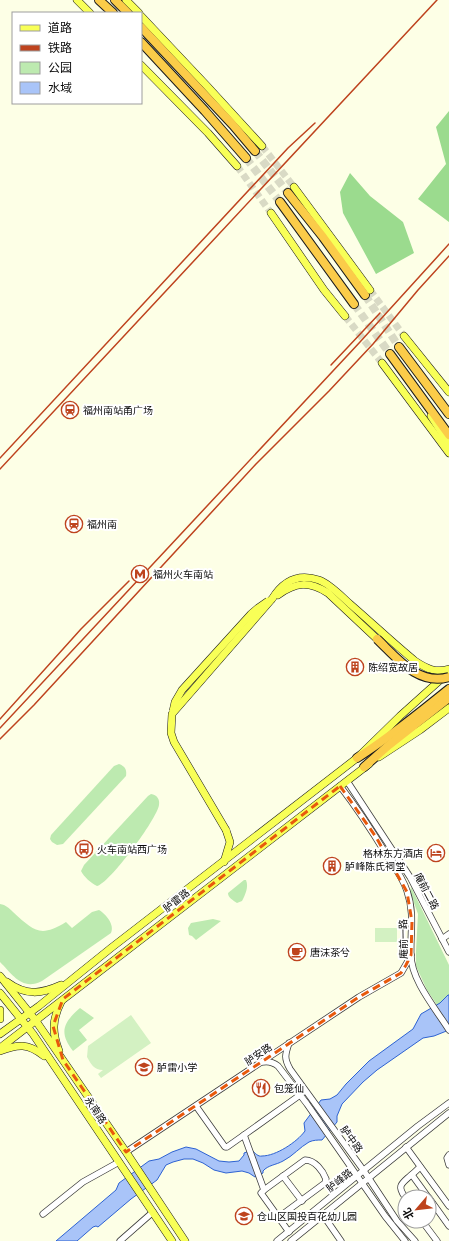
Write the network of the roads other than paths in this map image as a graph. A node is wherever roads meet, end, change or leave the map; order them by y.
1 (78, 0) edge
2 (100, 0) edge
3 (115, 0) edge
4 (126, 0) edge
5 (89, 12) edge
6 (112, 12) edge
7 (127, 12) edge
8 (137, 12) edge
9 (142, 17) edge
10 (142, 28) edge
11 (142, 43) edge
12 (142, 66) edge
13 (258, 149) joint
14 (246, 158) tunnel mouth
15 (237, 166) tunnel mouth
16 (294, 187) tunnel mouth
17 (288, 193) tunnel mouth
18 (280, 202) tunnel mouth
19 (271, 212) tunnel mouth
20 (367, 293) joint
21 (354, 304) tunnel mouth
22 (345, 316) tunnel mouth
23 (404, 336) tunnel mouth
24 (399, 346) tunnel mouth
25 (390, 354) tunnel mouth
26 (382, 363) tunnel mouth
27 (405, 374) junction
28 (449, 392) edge
29 (449, 414) edge
30 (449, 435) edge
31 (449, 444) edge
32 (449, 453) edge
33 (272, 599) junction
34 (377, 639) joint
35 (449, 671) edge
36 (449, 677) edge
37 (449, 688) edge
38 (449, 698) edge
39 (449, 708) edge
40 (414, 722) junction
41 (357, 758) junction
42 (364, 767) junction
43 (347, 781) junction
44 (340, 786) junction
45 (224, 862) junction
46 (449, 934) edge
47 (442, 939) junction
48 (449, 952) edge
49 (411, 955) junction
50 (401, 973) junction
51 (0, 977) edge
52 (418, 979) junction
53 (72, 980) junction
54 (0, 993) edge
55 (63, 999) junction
56 (0, 1010) edge
57 (29, 1013) junction
58 (0, 1019) edge
59 (21, 1019) junction
60 (36, 1021) junction
61 (27, 1027) junction
62 (448, 1029) edge
63 (0, 1034) edge
64 (289, 1043) junction
65 (0, 1048) edge
66 (0, 1051) edge
67 (50, 1060) junction
68 (63, 1060) junction
69 (263, 1062) junction
70 (300, 1095) junction
71 (449, 1103) edge
72 (196, 1106) junction
73 (449, 1113) edge
74 (244, 1135) junction
75 (405, 1148) junction
76 (126, 1152) junction
77 (449, 1155) edge
78 (119, 1162) junction
79 (449, 1165) edge
80 (420, 1167) junction
81 (364, 1171) junction
82 (412, 1175) junction
83 (283, 1176) junction
84 (357, 1177) junction
85 (368, 1178) junction
86 (362, 1183) junction
87 (400, 1189) edge
88 (422, 1189) edge
89 (264, 1190) junction
90 (302, 1201) junction
91 (449, 1206) edge
92 (437, 1209) edge
93 (153, 1212) junction
94 (43, 1214) dead end
95 (323, 1215) junction
96 (279, 1218) junction
97 (449, 1226) edge
98 (428, 1229) edge
99 (289, 1232) junction
100 (120, 1241) edge
101 (172, 1241) edge
102 (185, 1241) edge
103 (277, 1241) edge
104 (291, 1241) edge
105 (341, 1241) edge
106 (405, 1241) edge
107 (414, 1241) edge
108 (437, 1241) edge

1 - 5 main road
2 - 6 highway
3 - 7 highway
4 - 8 main road
9 - 13 main road
10 - 13 highway
11 - 14 highway
12 - 15 main road
16 - 20 main road
17 - 20 highway
18 - 21 highway
19 - 22 main road
23 - 28 main road
24 - 29 highway
25 - 27 highway
26 - 32 main road
27 - 30 highway
27 - 31 main road
33 - 34 main road
33 - 35 main road
33 - 45 main road, bridge
34 - 36 highway, bridge
35 - 41 main road, 胪雷路
37 - 40 highway
38 - 40 highway
39 - 42 main road, 胪雷路
40 - 41 highway
40 - 42 highway
41 - 45 main road, 胪雷路
42 - 43 main road, 胪雷路
43 - 44 main road, 胪雷路
43 - 47 street, 庵前二路
44 - 49 street, 庵前一路
44 - 55 main road, 胪雷路
45 - 53 main road, 胪雷路
46 - 47 street
47 - 48 street, 庵前二路
49 - 50 street
49 - 52 street, 庵前一路
50 - 52 street
50 - 64 street, 胪安路
51 - 53 main road
51 - 57 main road
52 - 62 street, 庵前一路
53 - 57 main road, 胪雷路
54 - 59 main road, 永南路
55 - 60 main road, 胪雷路
55 - 68 main road
56 - 58 main road
57 - 59 main road, 胪雷路
57 - 60 main road
59 - 61 main road, 永南路
59 - 63 main road, 胪雷路
60 - 61 main road, 胪雷路
60 - 68 main road
61 - 65 main road, 胪雷路
61 - 67 main road, 永南路
64 - 69 street, 胪安路
64 - 81 street, 胪中路
66 - 67 main road
67 - 78 main road, 永南路
68 - 76 main road
69 - 70 street, 胪中路
69 - 72 street, 胪安路
70 - 74 street
70 - 84 street, 胪中路
71 - 81 street, 胪峰路
72 - 74 street
72 - 76 street, 胪安路
73 - 75 street, 胪峰路
74 - 89 street
75 - 80 street
75 - 85 street, 胪峰路
76 - 102 main road
77 - 79 street
78 - 93 main road, 永南路
78 - 94 street
80 - 82 street
80 - 91 street
81 - 84 street, 胪峰路
81 - 85 street, 胪中路
82 - 87 street
82 - 88 street
83 - 89 street
83 - 90 street
83 - 90 street
84 - 86 street, 胪中路
84 - 99 street, 胪峰路
85 - 86 street, 胪峰路
85 - 107 street, 胪中路
86 - 95 street, 胪峰路
86 - 106 street, 胪中路
89 - 96 street
90 - 96 street
92 - 97 street
93 - 100 street
93 - 101 main road, 永南路
95 - 104 street, 胪峰路
95 - 105 street
96 - 99 street
98 - 108 street
99 - 103 street, 胪峰路

